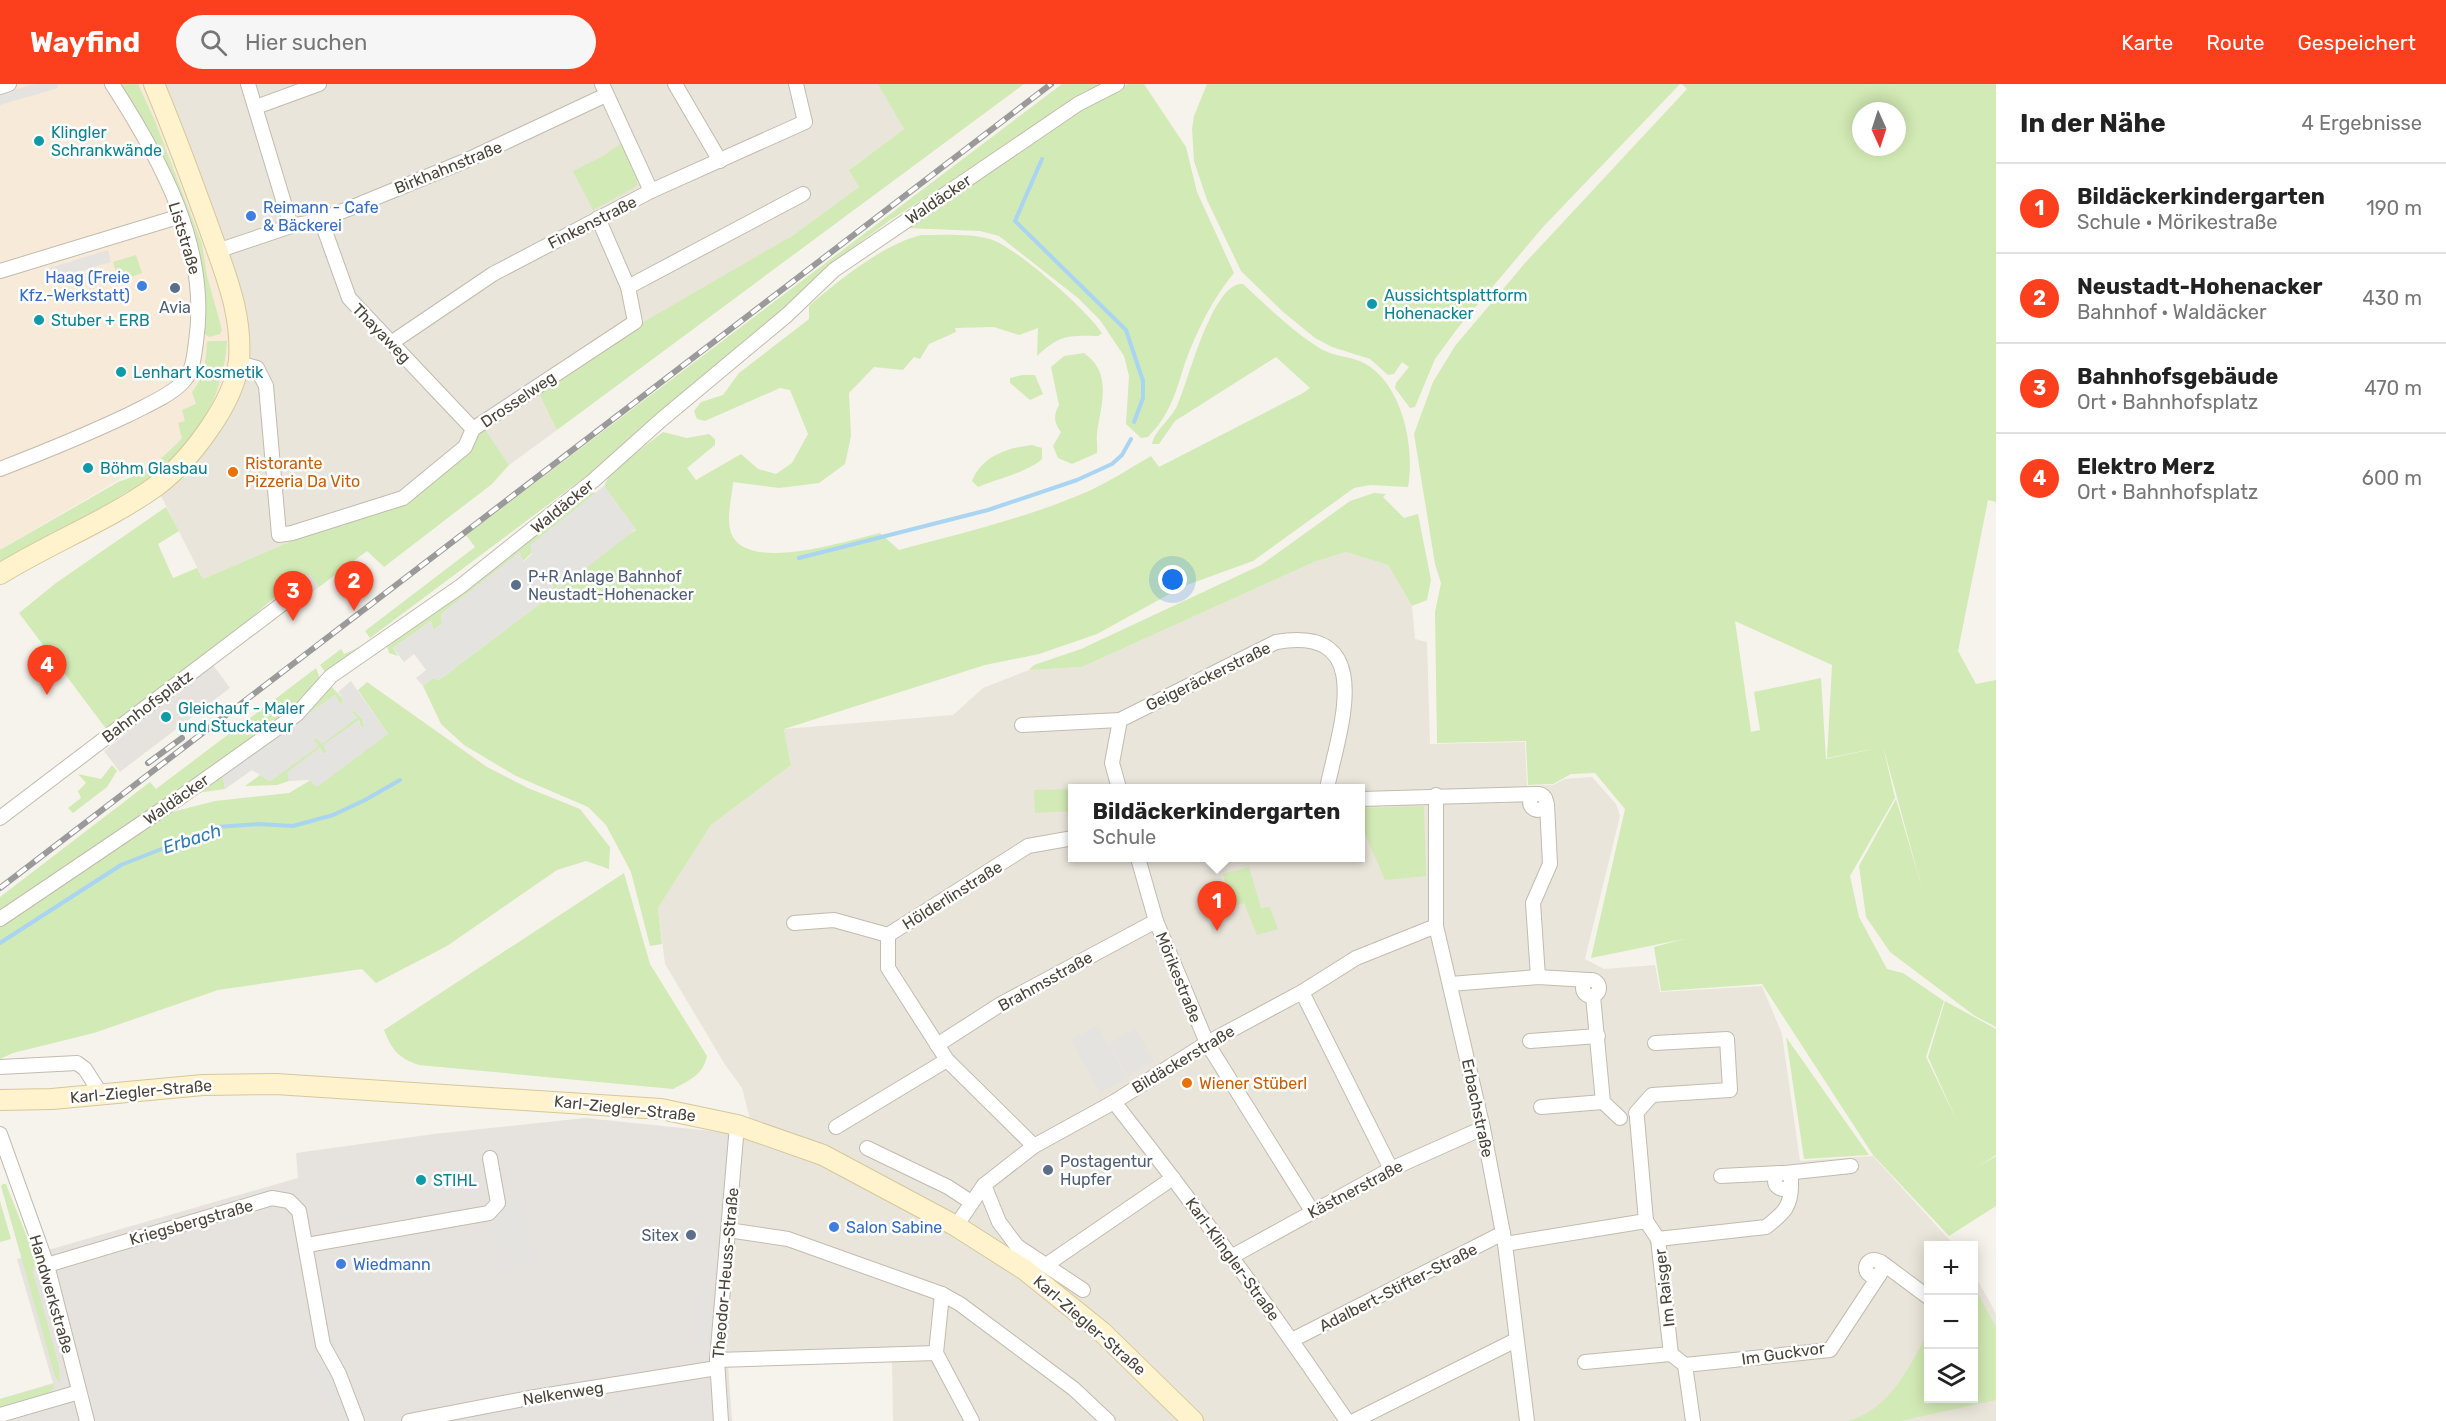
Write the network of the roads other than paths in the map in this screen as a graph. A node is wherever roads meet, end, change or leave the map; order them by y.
1 (9, 84) edge
2 (112, 84) edge
3 (154, 84) edge
4 (248, 84) edge
5 (319, 84) edge
6 (675, 84) edge
7 (796, 84) edge
8 (1117, 84) edge
9 (0, 87) edge
10 (604, 90) edge
11 (256, 107) junction
12 (720, 161) junction
13 (651, 191) junction
14 (803, 194) dead end
15 (181, 216) junction
16 (598, 218) junction
17 (321, 220) junction
18 (291, 226) junction
19 (217, 251) junction
20 (0, 271) edge
21 (628, 287) junction
22 (391, 343) junction
23 (239, 363) junction
24 (473, 429) junction
25 (0, 469) edge
26 (0, 574) edge
27 (294, 595) dead end
28 (1119, 720) junction
29 (1022, 725) dead end
30 (1118, 784) edge
31 (1329, 784) edge
32 (1436, 795) junction
33 (1365, 799) edge
34 (0, 818) edge
35 (1068, 839) edge
36 (1139, 862) edge
37 (0, 919) edge
38 (1156, 921) junction
39 (794, 923) dead end
40 (1436, 926) junction
41 (888, 935) junction
42 (1538, 977) junction
43 (1450, 984) junction
44 (1302, 992) junction
45 (1598, 1036) junction
46 (1530, 1041) dead end
47 (1207, 1043) junction
48 (1655, 1043) dead end
49 (937, 1045) junction
50 (947, 1059) junction
51 (0, 1067) edge
52 (101, 1094) junction
53 (0, 1100) edge
54 (1114, 1101) junction
55 (1603, 1102) junction
56 (1541, 1107) dead end
57 (1637, 1115) junction
58 (737, 1125) junction
59 (836, 1127) dead end
60 (1483, 1128) junction
61 (0, 1134) edge
62 (1034, 1146) junction
63 (867, 1148) dead end
64 (490, 1158) dead end
65 (1851, 1166) dead end
66 (1390, 1169) junction
67 (1721, 1176) dead end
68 (1786, 1176) junction
69 (1173, 1178) junction
70 (984, 1185) junction
71 (970, 1202) junction
72 (1312, 1211) junction
73 (1646, 1221) junction
74 (956, 1226) junction
75 (728, 1230) junction
76 (1504, 1238) junction
77 (1658, 1239) junction
78 (307, 1245) junction
79 (1231, 1257) junction
80 (47, 1265) junction
81 (1046, 1265) junction
82 (1083, 1290) dead end
83 (942, 1294) junction
84 (1926, 1295) edge
85 (1292, 1340) junction
86 (1516, 1340) junction
87 (936, 1353) junction
88 (1671, 1354) junction
89 (1585, 1362) dead end
90 (717, 1364) junction
91 (1685, 1365) junction
92 (79, 1392) junction
93 (0, 1415) edge
94 (87, 1421) edge
95 (357, 1421) edge
96 (409, 1421) edge
97 (721, 1421) edge
98 (972, 1421) edge
99 (1108, 1421) edge
100 (1193, 1421) edge
101 (1347, 1421) edge
102 (1354, 1421) edge
103 (1527, 1421) edge
104 (1693, 1421) edge

1 - 9 street
2 - 15 street, Liststraße
3 - 19 street
4 - 11 street
5 - 11 street
6 - 12 street
7 - 12 street, Finkenstraße
8 - 37 street, Waldäcker
10 - 13 street
10 - 17 street, Birkhahnstraße
11 - 18 street
12 - 13 street, Finkenstraße
13 - 16 street, Finkenstraße
14 - 21 street
15 - 20 street
15 - 25 street, Liststraße
16 - 21 street
16 - 22 street, Finkenstraße
17 - 18 street, Birkhahnstraße
17 - 22 street, Thayaweg
18 - 19 street, Birkhahnstraße
19 - 23 street
21 - 24 street, Drosselweg
22 - 24 street, Thayaweg
23 - 24 street, Drosselweg
23 - 26 street
27 - 34 street, Bahnhofsplatz
28 - 29 street, Geigeräckerstraße
28 - 30 street
28 - 31 street, Geigeräckerstraße
32 - 33 street
32 - 40 street, Erbachstraße
32 - 42 street
35 - 41 street, Hölderlinstraße
36 - 38 street, Mörikestraße
38 - 47 street, Mörikestraße
38 - 49 street, Brahmsstraße
39 - 41 street, Hölderlinstraße
40 - 43 street, Erbachstraße
40 - 44 street, Bildäckerstraße
41 - 49 street
42 - 43 street
42 - 45 street
43 - 60 street, Erbachstraße
44 - 47 street, Bildäckerstraße
44 - 66 street
45 - 46 street
45 - 55 street
47 - 54 street, Bildäckerstraße
47 - 72 street, Mörikestraße
48 - 57 street
49 - 50 street
50 - 59 street
50 - 62 street
51 - 52 street
52 - 53 street, Karl-Ziegler-Straße
52 - 58 street, Karl-Ziegler-Straße
54 - 62 street, Bildäckerstraße
54 - 69 street, Karl-Klingler-Straße
55 - 56 street
55 - 57 street
57 - 73 street, Im Raisger
58 - 74 street, Karl-Ziegler-Straße
58 - 75 street, Theodor-Heuss-Straße
60 - 66 street, Kästnerstraße
60 - 76 street, Erbachstraße
61 - 80 street, Handwerkstraße
62 - 70 street, Bildäckerstraße
63 - 71 street
64 - 78 street
65 - 68 street
66 - 72 street, Kästnerstraße
67 - 68 street
68 - 77 street
69 - 79 street, Karl-Klingler-Straße
69 - 81 street
70 - 71 street, Bildäckerstraße
70 - 81 street, Karl-Ziegler-Straße
71 - 74 street, Bildäckerstraße
72 - 79 street, Kästnerstraße
73 - 76 street, Adalbert-Stifter-Straße
73 - 77 street, Im Raisger
74 - 100 street, Karl-Ziegler-Straße
75 - 83 street
75 - 90 street, Theodor-Heuss-Straße
76 - 85 street, Adalbert-Stifter-Straße
76 - 86 street, Erbachstraße
77 - 88 street, Im Raisger
78 - 80 street, Kriegsbergstraße
78 - 95 street, Kriegsbergstraße
79 - 85 street, Karl-Klingler-Straße
80 - 92 street, Handwerkstraße
81 - 82 street, Karl-Ziegler-Straße
83 - 87 street
83 - 99 street
84 - 91 street, Im Guckvor
85 - 101 street, Karl-Klingler-Straße
86 - 102 street
86 - 103 street, Erbachstraße
87 - 90 street, Nelkenweg
87 - 98 street
88 - 89 street
88 - 91 street
90 - 96 street, Nelkenweg
90 - 97 street, Theodor-Heuss-Straße
91 - 104 street
92 - 93 street
92 - 94 street, Handwerkstraße

